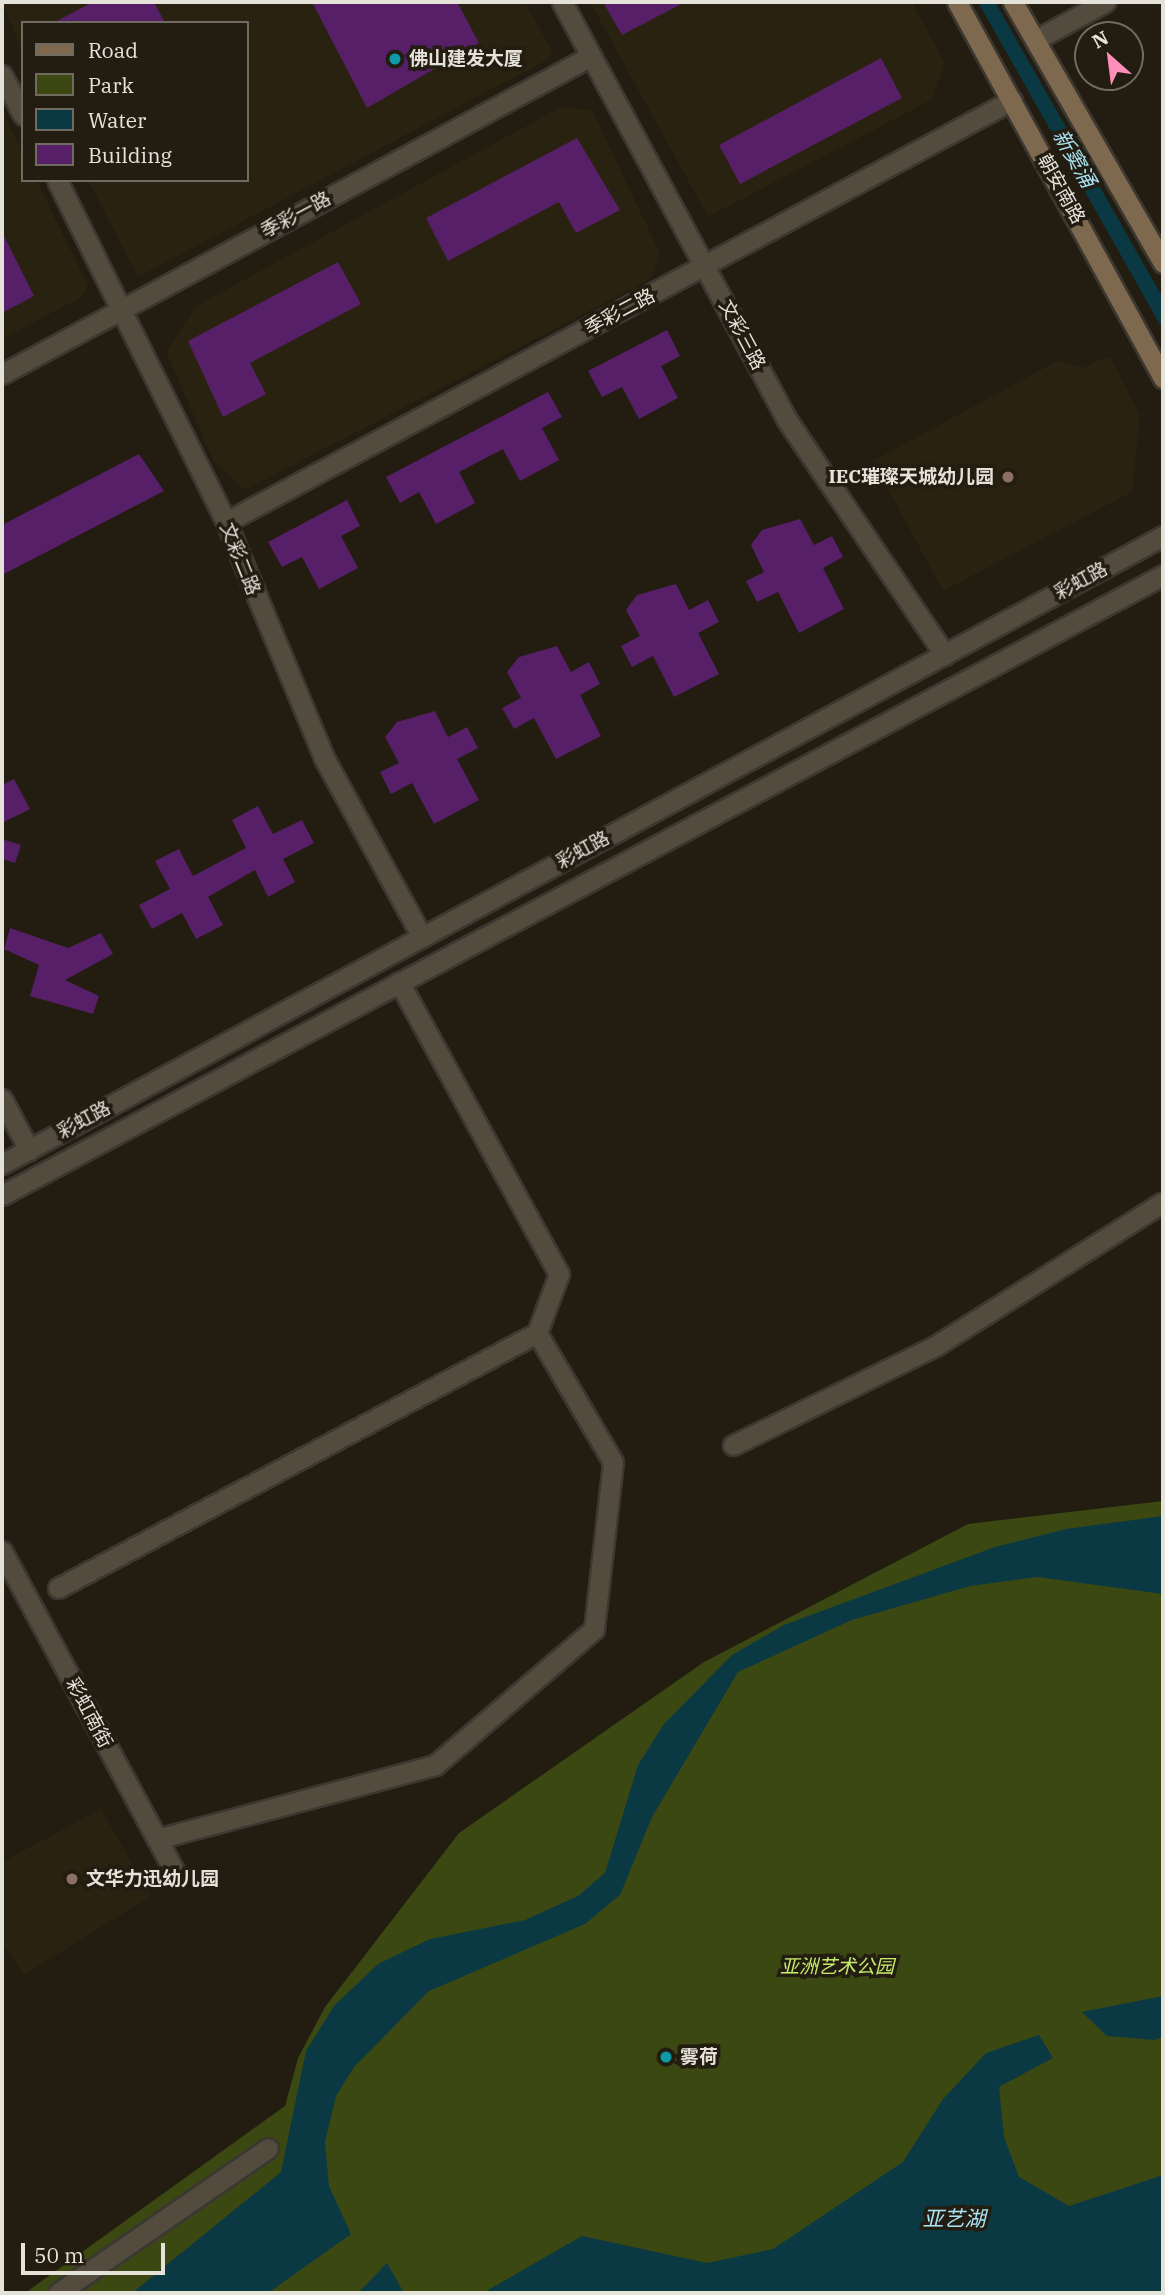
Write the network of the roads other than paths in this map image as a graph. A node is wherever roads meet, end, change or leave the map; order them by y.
1 (562, 2) edge
2 (957, 2) edge
3 (1013, 2) edge
4 (1105, 2) edge
5 (1035, 40) junction
6 (591, 56) junction
7 (2, 75) edge
8 (1012, 100) junction
9 (21, 111) edge
10 (58, 182) edge
11 (1163, 263) edge
12 (706, 266) junction
13 (124, 307) junction
14 (1139, 334) junction
15 (1163, 346) edge
16 (2, 374) edge
17 (1163, 378) edge
18 (226, 522) junction
19 (1163, 536) edge
20 (1163, 575) edge
21 (945, 655) junction
22 (422, 937) junction
23 (399, 982) junction
24 (2, 1099) edge
25 (29, 1150) junction
26 (2, 1164) edge
27 (2, 1195) edge
28 (1163, 1202) edge
29 (537, 1333) junction
30 (733, 1445) dead end
31 (2, 1551) edge
32 (58, 1588) dead end
33 (157, 1839) junction
34 (176, 1874) dead end
35 (268, 2148) dead end
36 (58, 2293) edge

1 - 6 street, 文彩三路
2 - 8 main road, 朝安南路
3 - 5 main road
4 - 5 street
5 - 11 main road
6 - 12 street, 文彩三路
6 - 13 street, 季彩一路
7 - 9 street
8 - 12 street, 季彩二路
8 - 14 main road, 朝安南路
10 - 13 street, 文彩二路
12 - 18 street, 季彩二路
12 - 21 street, 文彩三路
13 - 16 street, 季彩一路
13 - 18 street, 文彩二路
14 - 15 main road
14 - 17 main road, 朝安南路
18 - 22 street, 文彩二路
19 - 21 street, 彩虹路
20 - 23 street, 彩虹路
21 - 22 street, 彩虹路
22 - 25 street, 彩虹路
23 - 27 street, 彩虹路
23 - 29 street
24 - 25 street
25 - 26 street, 彩虹路
28 - 30 street
29 - 32 street
29 - 33 street
31 - 33 street, 彩虹南街
33 - 34 street, 彩虹南街
35 - 36 street

